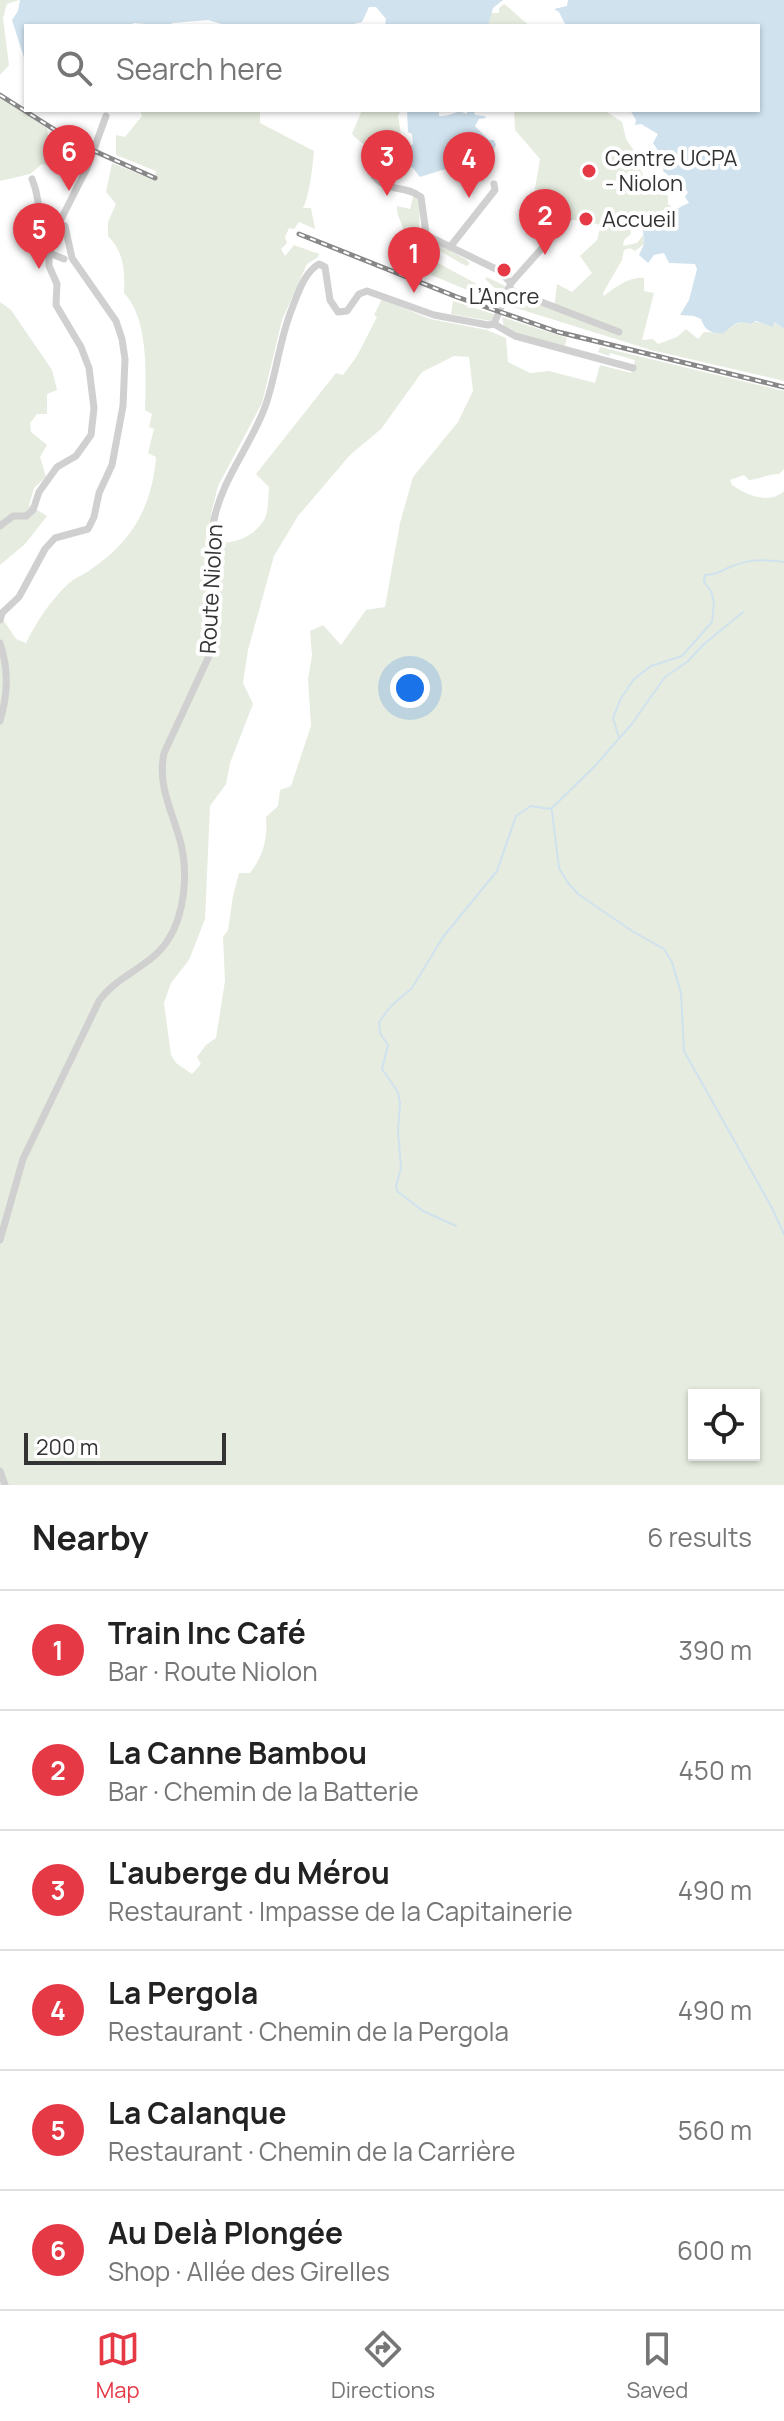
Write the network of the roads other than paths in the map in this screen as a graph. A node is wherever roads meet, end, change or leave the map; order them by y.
1 (106, 116) dead end
2 (374, 176) dead end
3 (32, 179) dead end
4 (494, 184) dead end
5 (568, 219) dead end
6 (59, 223) junction
7 (450, 247) junction
8 (49, 253) junction
9 (64, 259) dead end
10 (510, 286) junction
11 (494, 324) junction
12 (619, 332) dead end
13 (633, 368) dead end
14 (0, 526) edge
15 (0, 620) edge
16 (0, 643) edge
17 (0, 721) edge
18 (0, 1240) edge
19 (0, 1471) edge
20 (5, 1485) edge

1 - 6 street
2 - 7 street
3 - 6 street
4 - 7 street
5 - 10 street
6 - 8 street
6 - 15 street
7 - 10 street
8 - 9 street
8 - 14 street
10 - 11 street
10 - 12 street
11 - 13 street
11 - 18 street, Route Niolon
16 - 17 street
19 - 20 street

